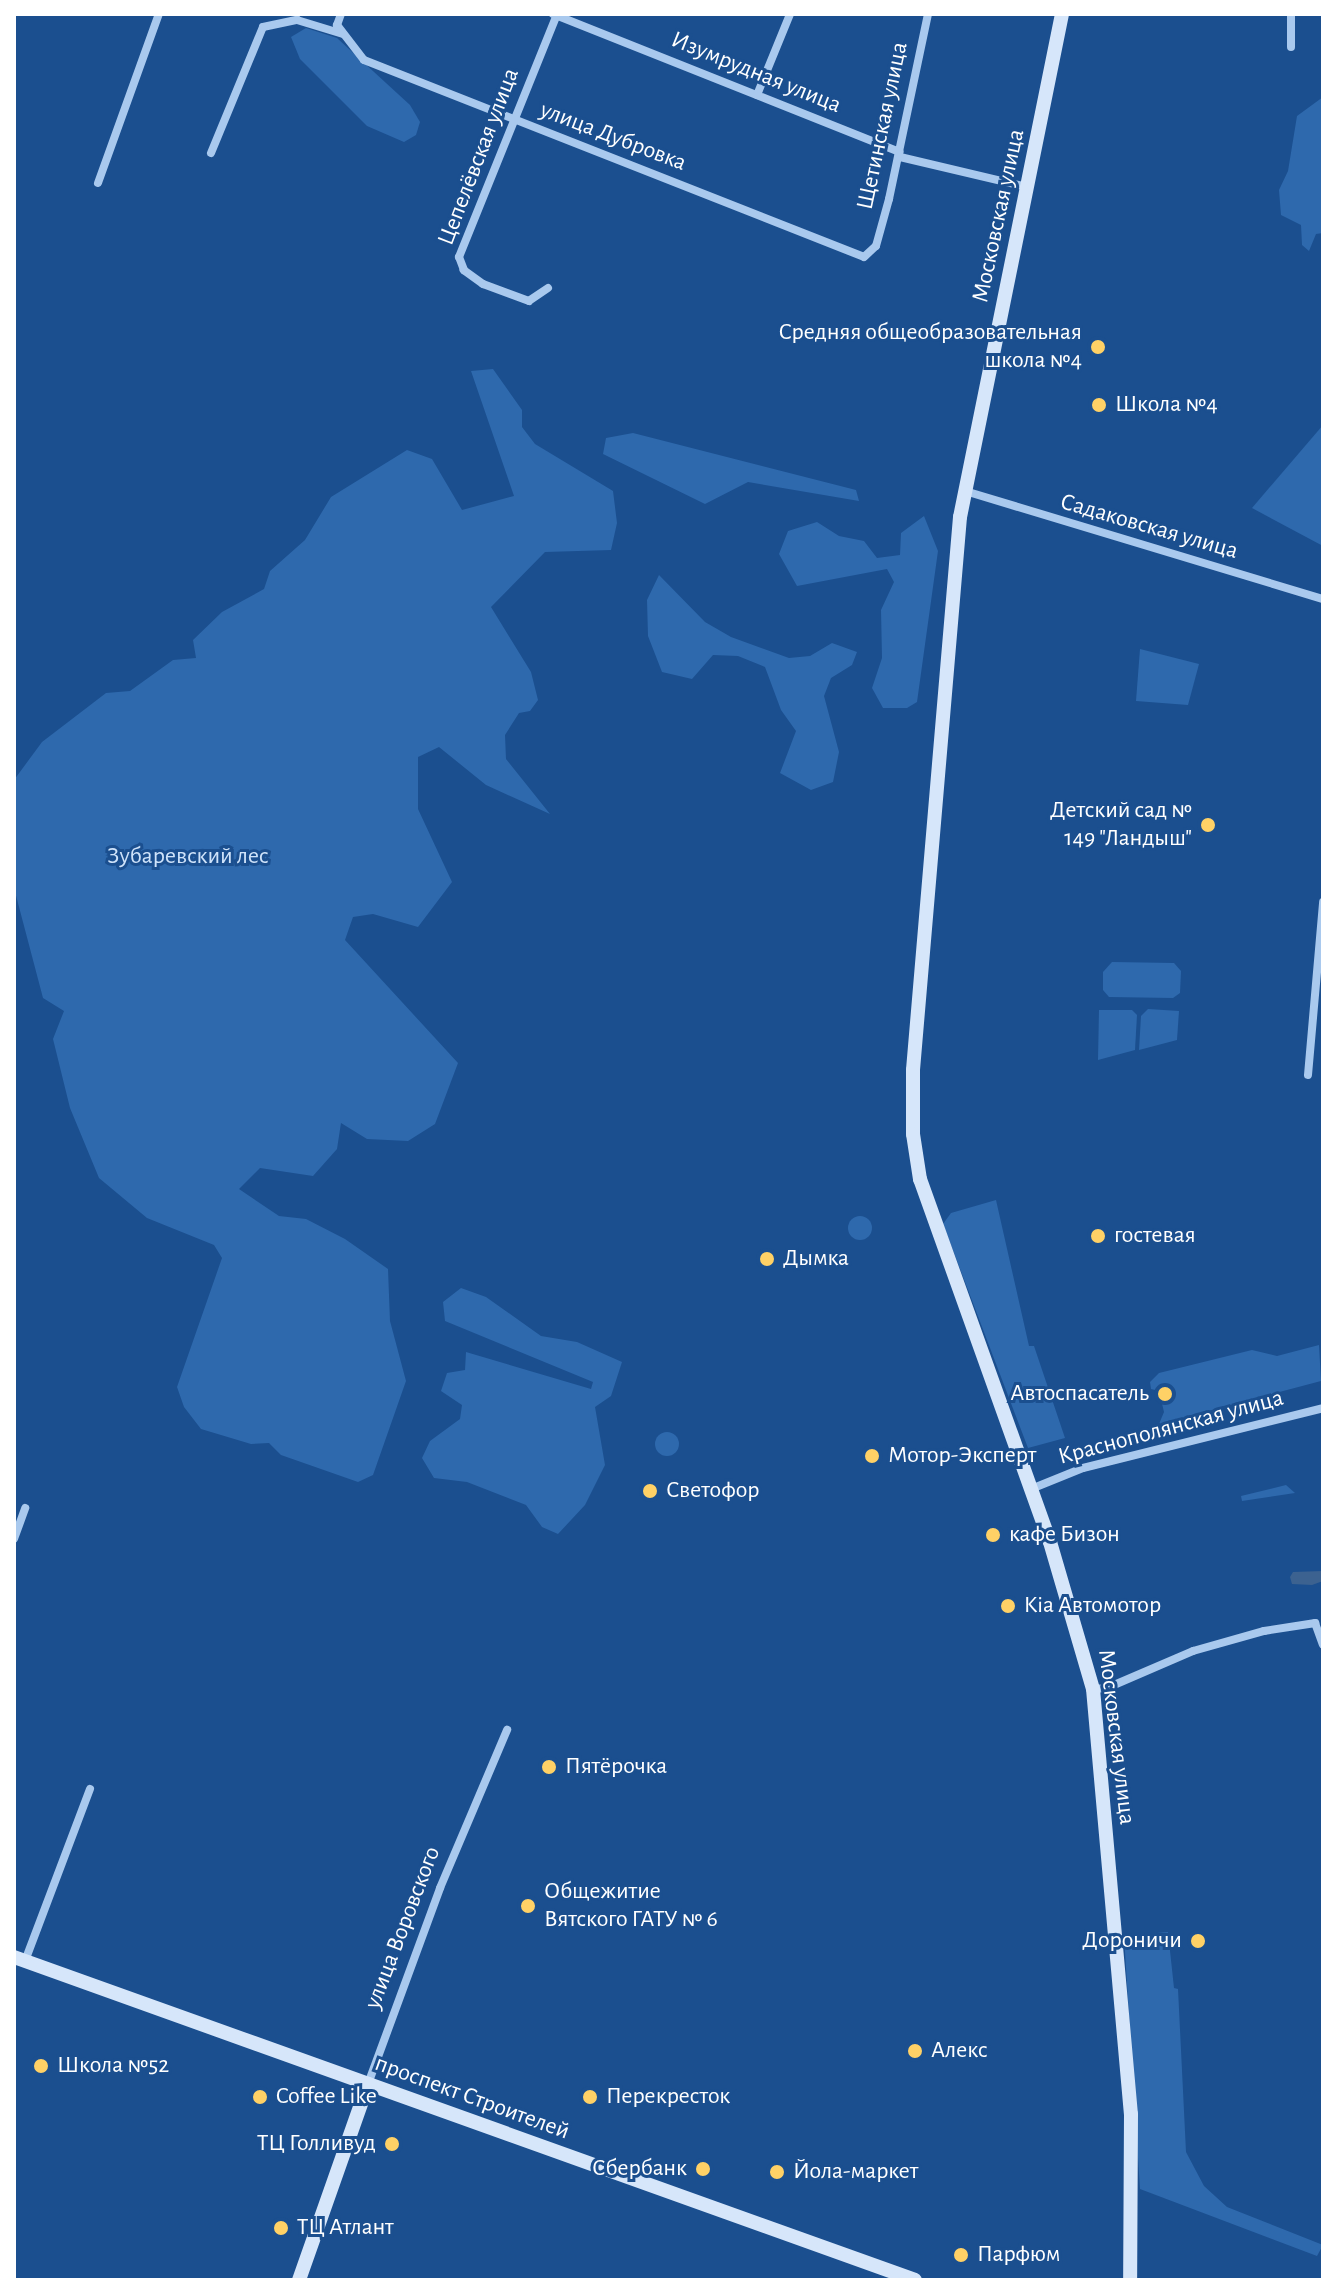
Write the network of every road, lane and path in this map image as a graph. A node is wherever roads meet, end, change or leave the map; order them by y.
1 (159, 14) edge
2 (341, 14) edge
3 (555, 14) edge
4 (790, 14) edge
5 (928, 14) edge
6 (1062, 14) edge
7 (1291, 14) edge
8 (344, 34) junction
9 (1291, 47) dead end
10 (757, 95) junction
11 (512, 120) junction
12 (211, 153) dead end
13 (900, 154) junction
14 (98, 183) dead end
15 (1028, 188) junction
16 (876, 246) joint
17 (548, 288) dead end
18 (965, 491) junction
19 (1323, 599) edge
20 (1323, 902) edge
21 (1308, 1075) dead end
22 (1323, 1408) edge
23 (1031, 1489) junction
24 (25, 1508) dead end
25 (14, 1539) edge
26 (1323, 1645) edge
27 (1093, 1689) junction
28 (507, 1730) dead end
29 (90, 1789) dead end
30 (19, 1959) edge
31 (368, 2084) junction
32 (299, 2280) edge
33 (915, 2280) edge
34 (1130, 2280) edge

1 - 14 street
2 - 8 street
3 - 10 street, Изумрудная улица
3 - 11 street, Цепелёвская улица
4 - 10 street
5 - 13 street, Щетинская улица
6 - 15 main road, Московская улица
7 - 9 street
8 - 11 street, улица Дубровка
8 - 12 street
10 - 13 street, Изумрудная улица
11 - 16 street, улица Дубровка
11 - 17 street, Цепелёвская улица
13 - 15 street, Изумрудная улица
13 - 16 street, Щетинская улица
15 - 18 main road, Московская улица
18 - 19 street, Садаковская улица
18 - 23 main road, Московская улица
20 - 21 street
22 - 23 street, Краснополянская улица
23 - 27 main road, Московская улица
24 - 25 street
26 - 27 street
27 - 34 main road, Московская улица
28 - 31 street, улица Воровского
29 - 30 street
30 - 31 main road, проспект Строителей
31 - 32 main road, улица Воровского
31 - 33 main road, проспект Строителей

